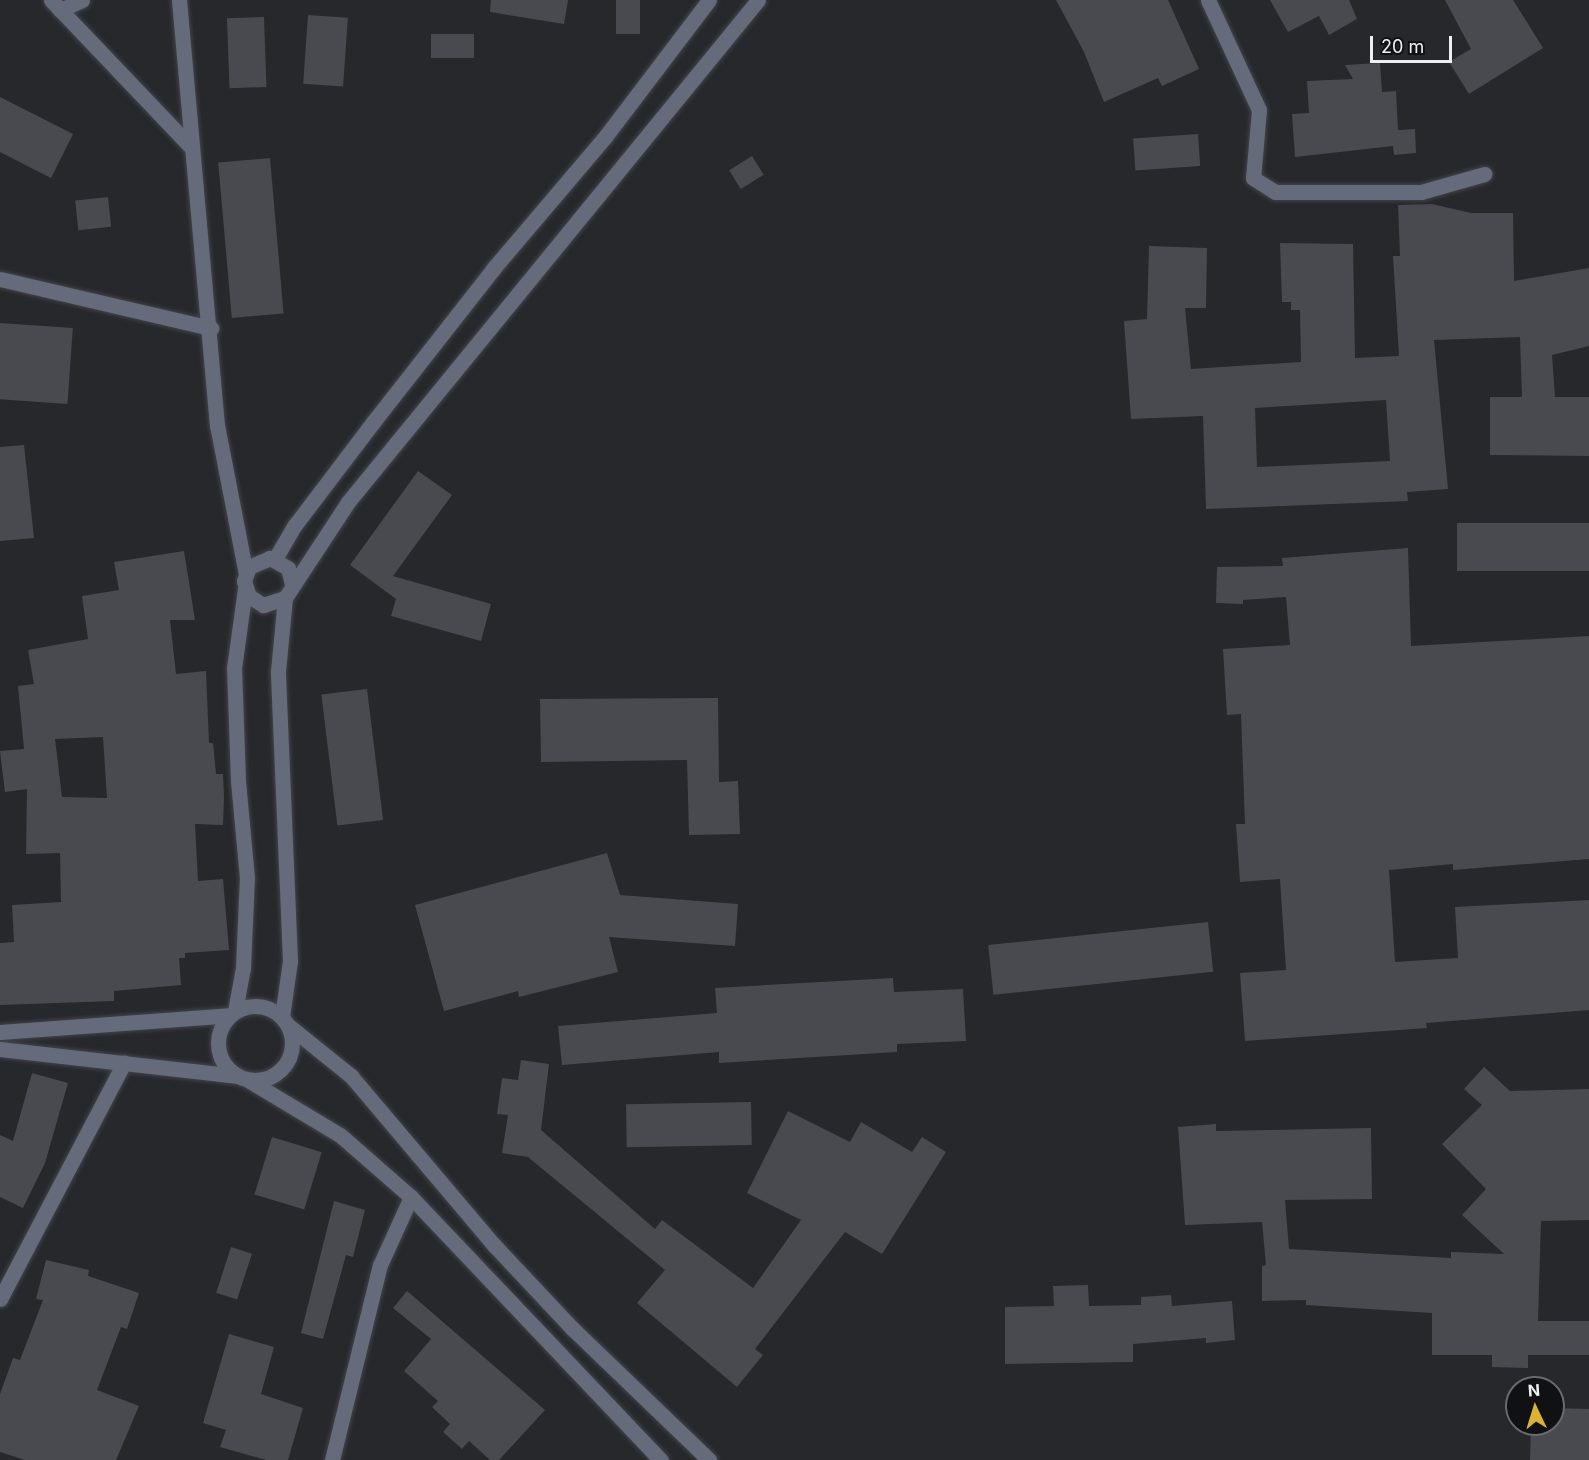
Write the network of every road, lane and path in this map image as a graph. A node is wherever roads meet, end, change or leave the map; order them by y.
1 (82, 0) edge
2 (179, 0) edge
3 (709, 0) edge
4 (758, 0) edge
5 (1208, 0) edge
6 (56, 5) edge
7 (192, 148) junction
8 (1484, 174) dead end
9 (0, 279) edge
10 (211, 328) junction
11 (275, 559) junction
12 (246, 581) junction
13 (288, 591) junction
14 (232, 1013) junction
15 (286, 1022) junction
16 (0, 1032) edge
17 (0, 1049) edge
18 (124, 1063) junction
19 (243, 1078) junction
20 (411, 1197) junction
21 (0, 1299) edge
22 (332, 1460) edge
23 (661, 1460) edge
24 (709, 1460) edge

1 - 6 street
2 - 7 street
3 - 11 street
4 - 13 street
5 - 8 street
6 - 7 street
7 - 10 street
9 - 10 street
10 - 12 street
11 - 12 street
11 - 13 street
12 - 13 street
12 - 14 street
13 - 15 street
14 - 15 street
14 - 16 street
14 - 19 street
15 - 19 street
15 - 24 street
17 - 18 street
18 - 19 street
18 - 21 street
19 - 20 street
20 - 22 street
20 - 23 street

